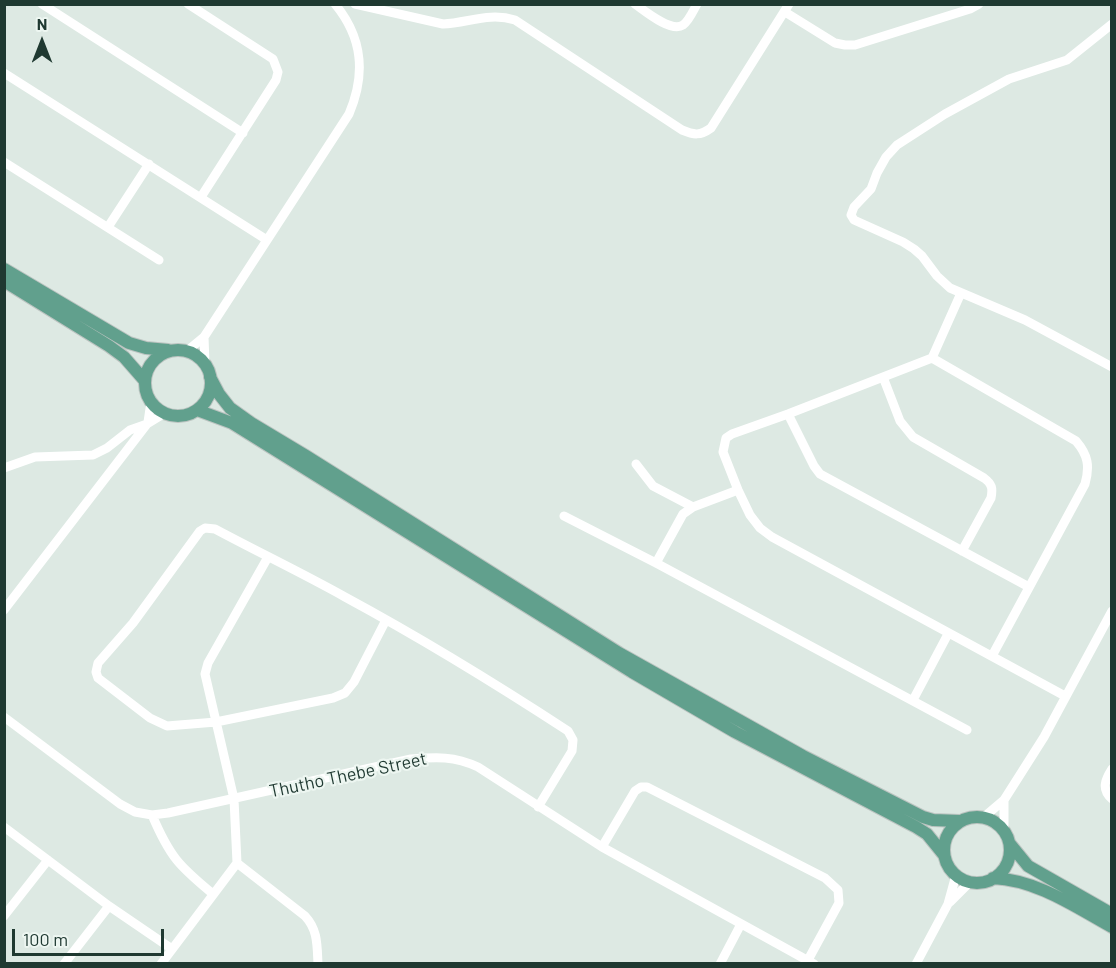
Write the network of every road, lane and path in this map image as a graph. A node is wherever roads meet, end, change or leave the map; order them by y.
1 (42, 4) edge
2 (188, 4) edge
3 (335, 4) edge
4 (355, 4) edge
5 (635, 4) edge
6 (697, 4) edge
7 (979, 4) edge
8 (787, 8) edge
9 (1112, 24) edge
10 (4, 73) edge
11 (243, 133) junction
12 (4, 162) edge
13 (149, 164) junction
14 (201, 197) junction
15 (108, 227) junction
16 (267, 240) junction
17 (159, 260) dead end
18 (4, 269) edge
19 (4, 281) edge
20 (961, 293) junction
21 (204, 337) junction
22 (172, 350) junction
23 (187, 351) junction
24 (932, 358) junction
25 (1110, 362) edge
26 (205, 364) junction
27 (210, 377) junction
28 (883, 377) junction
29 (145, 381) junction
30 (151, 402) junction
31 (197, 410) junction
32 (165, 413) junction
33 (788, 414) junction
34 (148, 423) junction
35 (636, 464) dead end
36 (4, 468) edge
37 (738, 490) junction
38 (693, 507) junction
39 (564, 516) dead end
40 (962, 551) junction
41 (268, 557) junction
42 (656, 563) junction
43 (1029, 587) junction
44 (4, 610) edge
45 (1112, 611) edge
46 (386, 620) junction
47 (1108, 628) edge
48 (948, 634) junction
49 (992, 656) junction
50 (1065, 696) junction
51 (913, 700) junction
52 (4, 717) edge
53 (216, 722) junction
54 (968, 730) dead end
55 (1112, 769) edge
56 (234, 799) junction
57 (1112, 799) edge
58 (1005, 800) junction
59 (538, 807) junction
60 (152, 815) junction
61 (984, 817) junction
62 (960, 821) junction
63 (4, 827) edge
64 (1004, 830) junction
65 (1010, 844) junction
66 (602, 847) junction
67 (944, 855) junction
68 (48, 860) junction
69 (237, 863) junction
70 (956, 875) junction
71 (993, 878) junction
72 (970, 882) junction
73 (213, 894) junction
74 (948, 904) junction
75 (109, 906) junction
76 (1112, 914) edge
77 (4, 916) edge
78 (741, 924) junction
79 (1112, 927) edge
80 (172, 950) junction
81 (811, 962) edge
82 (64, 963) edge
83 (161, 963) edge
84 (318, 963) edge
85 (720, 963) edge
86 (916, 963) edge

1 - 11 street
2 - 11 street
3 - 16 street
4 - 8 street
5 - 6 street
7 - 8 street
9 - 20 street
10 - 13 street
11 - 14 street
12 - 15 street
13 - 14 street
13 - 15 street
14 - 16 street
15 - 17 street
16 - 21 street
18 - 22 main road
19 - 29 main road
20 - 24 street
20 - 25 street
21 - 23 street
21 - 26 street
22 - 23 main road
22 - 29 main road
23 - 26 main road
24 - 28 street
24 - 43 street
26 - 27 main road
27 - 31 main road
27 - 62 main road
28 - 33 street
28 - 40 street
29 - 30 main road
30 - 32 main road
30 - 34 street
31 - 32 main road
31 - 67 main road
32 - 34 street
33 - 37 street
33 - 40 street
34 - 36 street
34 - 44 street
35 - 38 street
37 - 38 street
37 - 48 street
38 - 42 street
39 - 42 street
40 - 43 street
41 - 46 street
41 - 53 street
41 - 53 street
42 - 51 street
43 - 49 street
45 - 47 street
46 - 53 street
46 - 59 street
47 - 50 street
48 - 49 street
48 - 51 street
49 - 50 street
50 - 58 street
51 - 54 street
52 - 60 street, Thutho Thebe Street
53 - 56 street
55 - 57 street
56 - 59 street, Thutho Thebe Street
56 - 60 street, Thutho Thebe Street
56 - 69 street
58 - 61 street
58 - 64 street
59 - 66 street, Thutho Thebe Street
60 - 73 street
61 - 62 main road
61 - 64 main road
62 - 67 main road
63 - 68 street
64 - 65 main road
65 - 71 main road
65 - 76 main road
66 - 78 street, Thutho Thebe Street
66 - 81 street
67 - 70 main road
68 - 75 street
68 - 77 street
69 - 73 street
69 - 84 street
70 - 72 main road
70 - 74 street
71 - 72 main road
71 - 79 main road
72 - 74 street
73 - 80 street
74 - 86 street
75 - 80 street
75 - 82 street
78 - 81 street, Thutho Thebe Street
78 - 85 street
80 - 83 street

